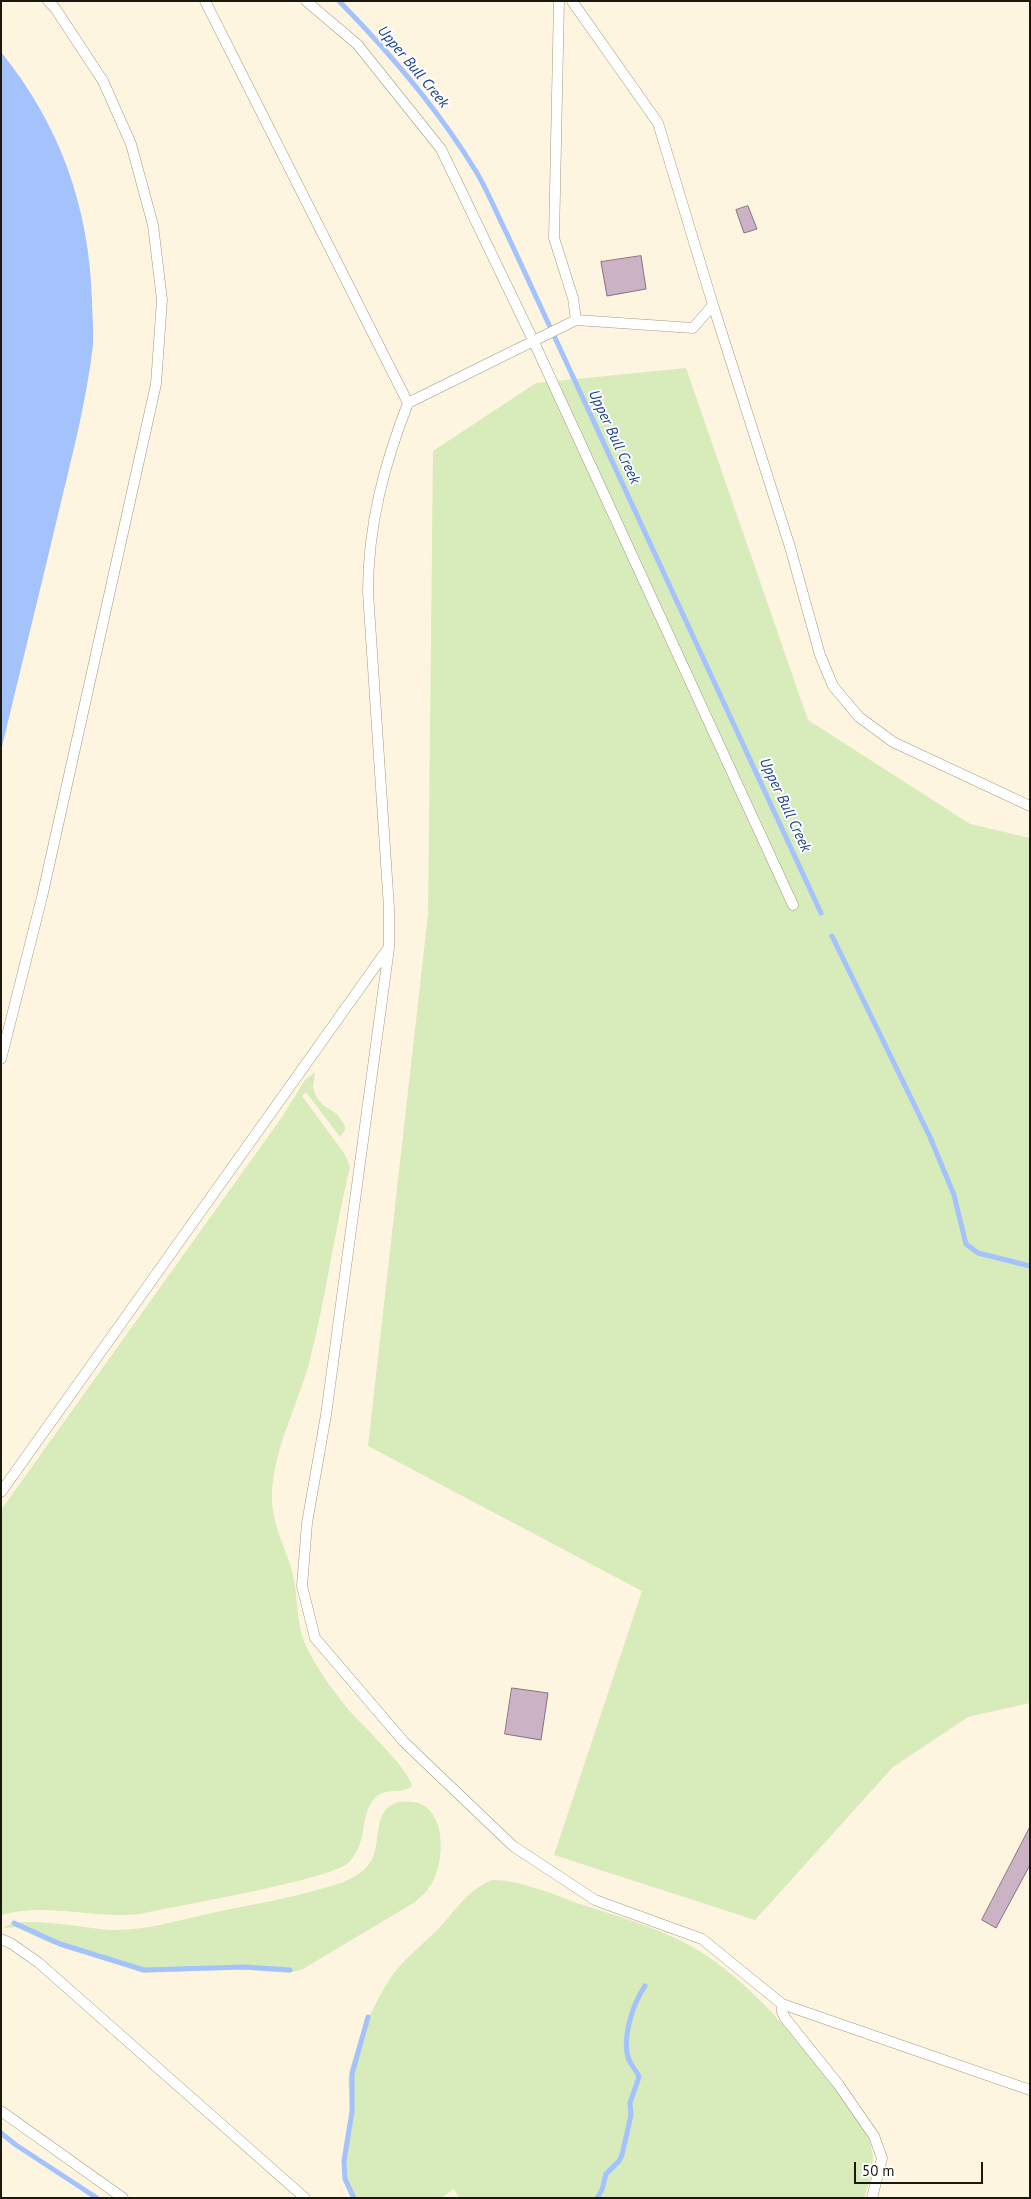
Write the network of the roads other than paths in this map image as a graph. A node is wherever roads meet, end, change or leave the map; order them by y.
1 (48, 1) edge
2 (205, 1) edge
3 (306, 1) edge
4 (559, 1) edge
5 (572, 1) edge
6 (713, 305) junction
7 (576, 320) junction
8 (537, 338) junction
9 (408, 403) junction
10 (1030, 806) edge
11 (793, 905) dead end
12 (389, 948) junction
13 (1, 1059) edge
14 (1, 1492) edge
15 (1, 1939) edge
16 (782, 2004) junction
17 (1030, 2090) edge
18 (1, 2111) edge
19 (123, 2198) edge
20 (305, 2198) edge
21 (872, 2198) edge

1 - 13 lane
2 - 9 lane
3 - 8 lane
4 - 7 lane
5 - 6 lane
6 - 7 lane
6 - 10 lane
7 - 8 lane
8 - 9 lane
8 - 11 lane
9 - 12 lane
12 - 14 lane
12 - 16 lane
15 - 20 lane
16 - 17 lane
16 - 21 lane
18 - 19 lane

